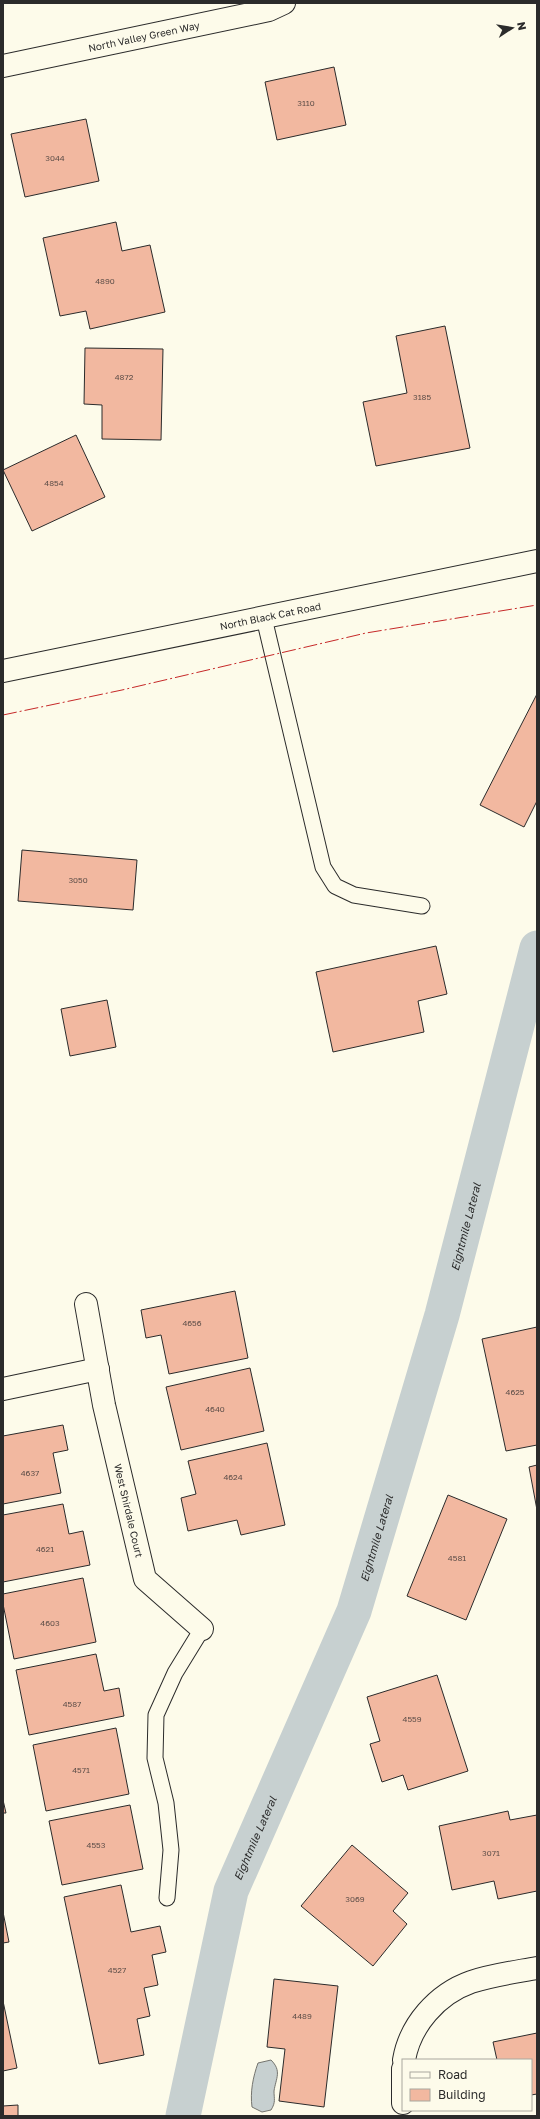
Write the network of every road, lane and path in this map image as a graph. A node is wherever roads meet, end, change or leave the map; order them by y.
1 (284, 3) edge
2 (3, 66) edge
3 (537, 561) edge
4 (264, 618) junction
5 (3, 672) edge
6 (422, 906) dead end
7 (86, 1304) dead end
8 (98, 1369) junction
9 (3, 1389) edge
10 (202, 1629) joint
11 (167, 1898) dead end
12 (537, 1968) edge
13 (404, 2059) edge

1 - 2 street, North Valley Green Way
3 - 4 street, North Black Cat Road
4 - 5 street, North Black Cat Road
4 - 6 lane
7 - 8 street, West Shirdale Court
8 - 9 street
8 - 10 street, West Shirdale Court
10 - 11 lane
12 - 13 street

